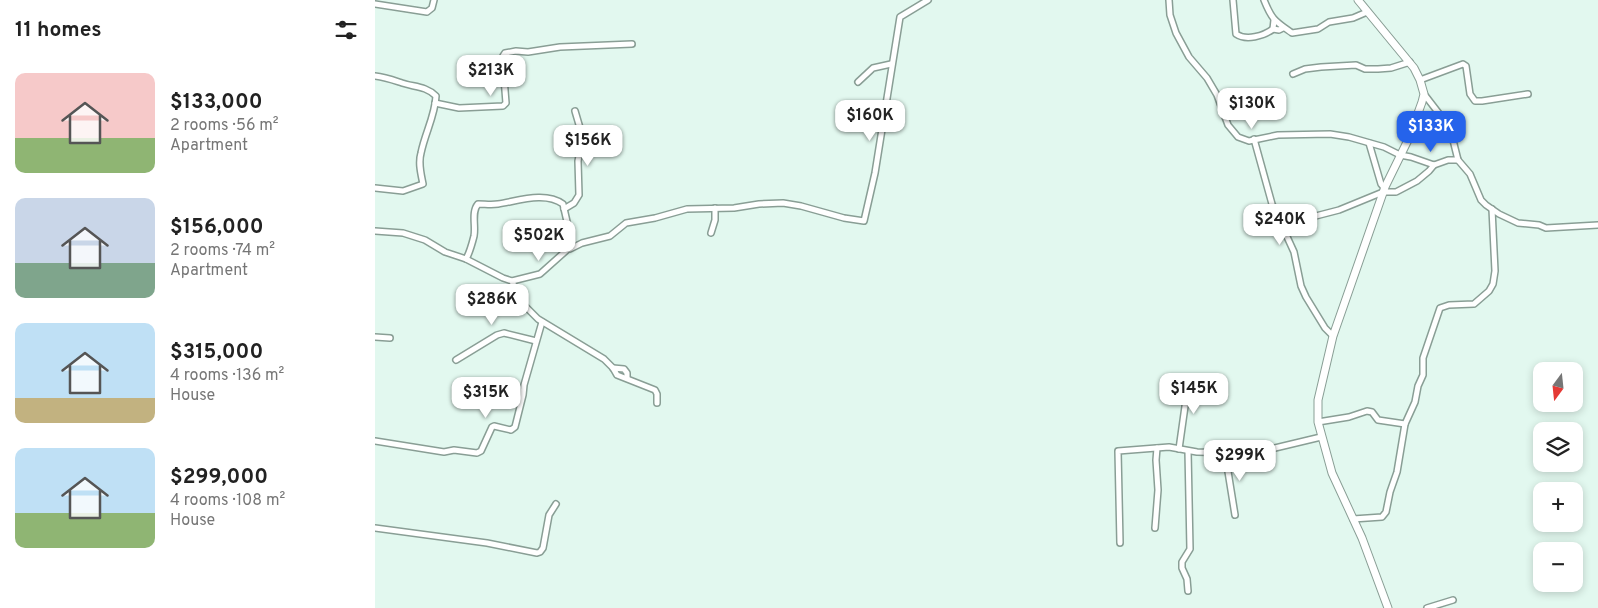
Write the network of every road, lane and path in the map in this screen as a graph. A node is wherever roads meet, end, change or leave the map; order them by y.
1 (434, 0) edge
2 (1169, 0) edge
3 (1233, 0) edge
4 (1264, 0) edge
5 (1358, 0) edge
6 (925, 1) edge
7 (375, 4) edge
8 (1367, 12) junction
9 (1274, 20) junction
10 (1283, 28) junction
11 (1273, 29) junction
12 (632, 44) dead end
13 (1410, 62) junction
14 (891, 64) junction
15 (1293, 74) dead end
16 (375, 76) edge
17 (1420, 80) junction
18 (858, 82) dead end
19 (1424, 94) junction
20 (1528, 94) dead end
21 (435, 103) junction
22 (575, 111) dead end
23 (1254, 140) junction
24 (1369, 143) junction
25 (1400, 155) junction
26 (1459, 160) junction
27 (1434, 165) junction
28 (375, 188) edge
29 (1384, 190) junction
30 (564, 208) junction
31 (715, 208) junction
32 (1492, 209) junction
33 (1281, 225) junction
34 (1598, 225) edge
35 (375, 231) edge
36 (711, 233) dead end
37 (568, 249) junction
38 (466, 259) junction
39 (512, 281) junction
40 (542, 322) junction
41 (1333, 336) junction
42 (375, 337) edge
43 (390, 338) dead end
44 (536, 341) junction
45 (455, 360) dead end
46 (1189, 378) dead end
47 (657, 403) dead end
48 (1318, 422) junction
49 (1405, 424) junction
50 (1321, 437) junction
51 (375, 441) edge
52 (1157, 448) junction
53 (1179, 449) junction
54 (1188, 451) junction
55 (1225, 453) junction
56 (556, 504) dead end
57 (1235, 515) dead end
58 (1353, 520) junction
59 (375, 528) edge
60 (1155, 528) dead end
61 (1120, 543) dead end
62 (1188, 591) dead end
63 (1453, 600) dead end
64 (1388, 608) edge
65 (1427, 608) edge

1 - 7 street
2 - 23 street
3 - 11 street
4 - 9 street
5 - 8 street
6 - 14 street
8 - 10 street
8 - 13 street
9 - 10 street
9 - 11 street
10 - 11 street
12 - 21 street
13 - 15 street
13 - 17 street
14 - 18 street
14 - 31 street
16 - 21 street
17 - 19 street
17 - 20 street
19 - 25 street
19 - 26 street
21 - 28 street
22 - 30 street
23 - 24 street
23 - 33 street
24 - 25 street
24 - 29 street
25 - 27 street
25 - 29 street
26 - 27 street
26 - 32 street
27 - 29 street
29 - 33 street
29 - 41 street
30 - 37 street
30 - 38 street
31 - 36 street
31 - 37 street
32 - 34 street
32 - 49 street
33 - 41 street
35 - 38 street
37 - 39 street
38 - 39 street
39 - 40 street
40 - 44 street
40 - 47 street
41 - 48 street
42 - 43 street
44 - 45 street
44 - 51 street
46 - 53 street
48 - 49 street
48 - 50 street
49 - 58 street
50 - 55 street
50 - 58 street
52 - 53 street
52 - 60 street
52 - 61 street
53 - 54 street
54 - 55 street
54 - 62 street
55 - 57 street
56 - 59 street
58 - 64 street
63 - 65 street

